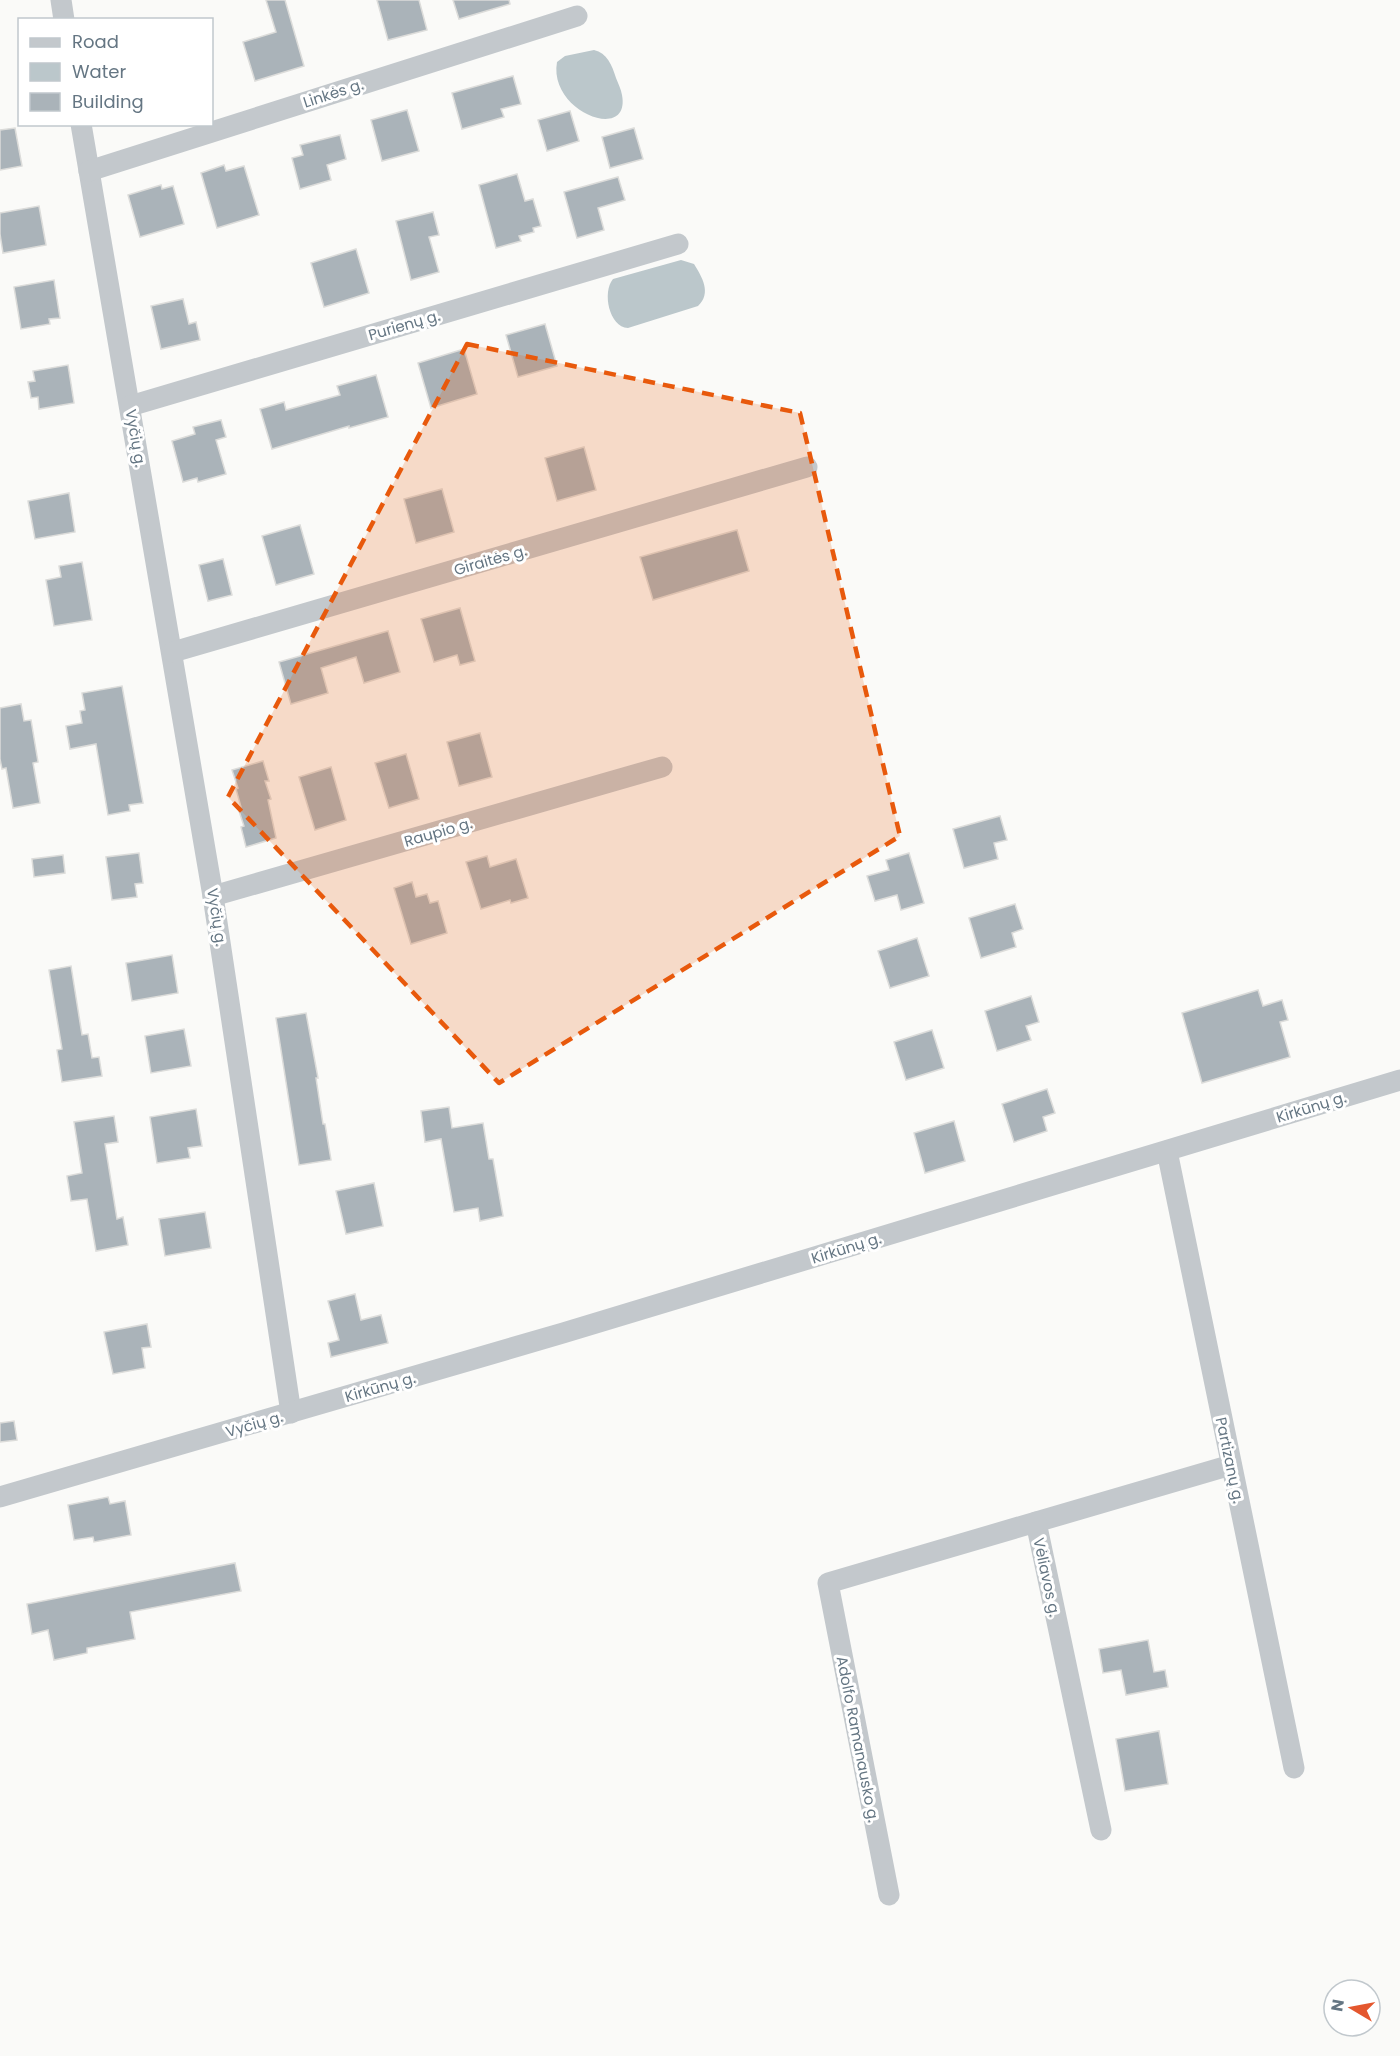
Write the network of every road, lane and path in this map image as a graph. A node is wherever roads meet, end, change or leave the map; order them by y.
1 (61, 0) edge
2 (577, 16) dead end
3 (64, 18) edge
4 (81, 126) edge
5 (89, 171) junction
6 (678, 244) dead end
7 (130, 406) junction
8 (807, 467) dead end
9 (173, 652) junction
10 (662, 767) dead end
11 (213, 896) junction
12 (1400, 1080) edge
13 (1167, 1151) junction
14 (291, 1413) junction
15 (1232, 1465) junction
16 (0, 1497) edge
17 (1036, 1522) junction
18 (1294, 1768) dead end
19 (1101, 1830) dead end
20 (889, 1895) dead end

1 - 3 street
2 - 5 street, Linkės g.
4 - 5 street, Vyčių g.
5 - 7 street, Vyčių g.
6 - 7 street, Purienų g.
7 - 9 street, Vyčių g.
8 - 9 street, Giraitės g.
9 - 11 street, Vyčių g.
10 - 11 street, Raupio g.
11 - 14 street, Vyčių g.
12 - 13 street, Kirkūnų g.
13 - 14 street, Kirkūnų g.
13 - 15 street, Partizanų g.
14 - 16 street, Vyčių g.
15 - 17 street, Vėliavos g.
15 - 18 street, Partizanų g.
17 - 19 street, Vėliavos g.
17 - 20 street, Adolfo Ramanausko g.

